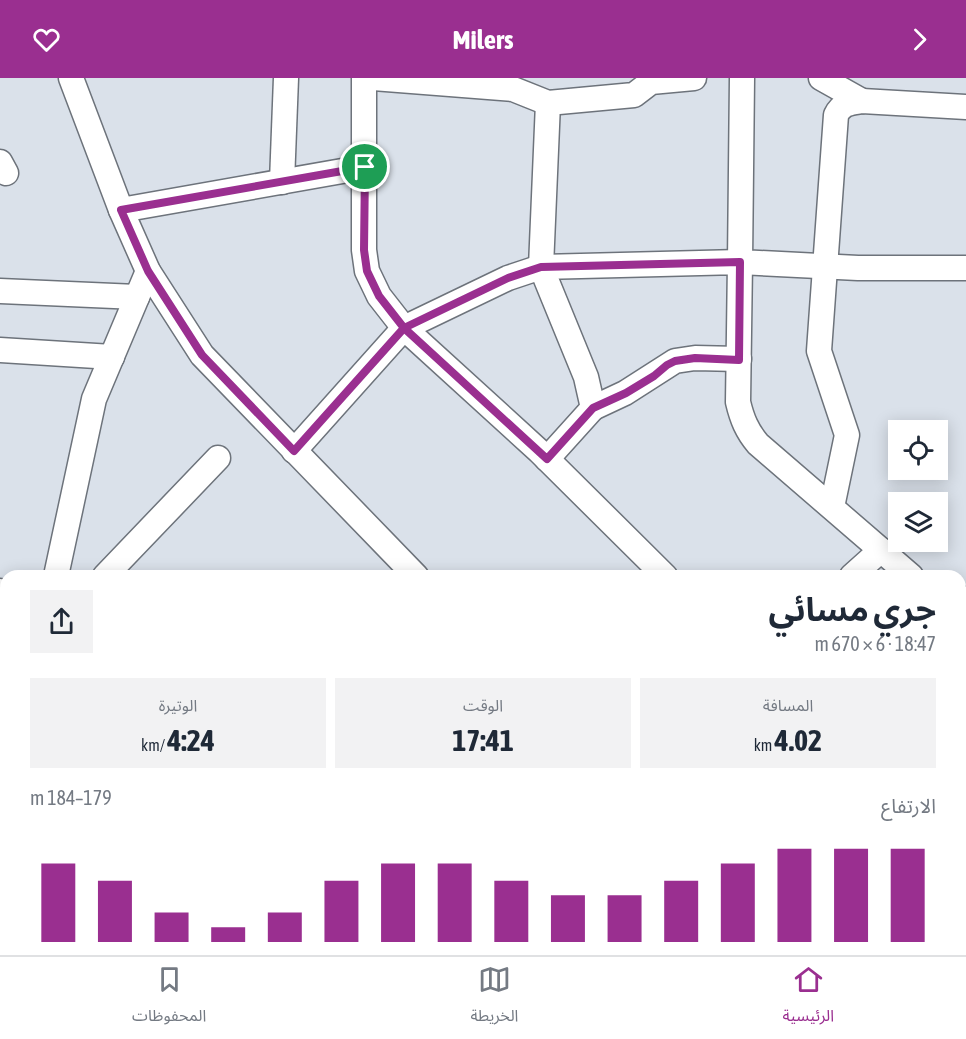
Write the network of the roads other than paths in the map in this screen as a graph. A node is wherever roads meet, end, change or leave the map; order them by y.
1 (71, 78) edge
2 (286, 78) edge
3 (364, 78) edge
4 (373, 78) edge
5 (694, 78) edge
6 (742, 78) edge
7 (821, 78) edge
8 (862, 101) junction
9 (548, 103) junction
10 (966, 106) edge
11 (365, 167) junction
12 (282, 182) junction
13 (121, 210) junction
14 (740, 262) junction
15 (825, 266) junction
16 (541, 267) junction
17 (966, 268) edge
18 (148, 271) junction
19 (0, 291) edge
20 (137, 297) junction
21 (404, 328) junction
22 (0, 350) edge
23 (112, 357) junction
24 (739, 360) junction
25 (593, 408) junction
26 (294, 451) junction
27 (218, 458) dead end
28 (547, 459) junction
29 (832, 507) junction
30 (881, 550) junction
31 (57, 570) edge
32 (111, 570) edge
33 (410, 570) edge
34 (659, 570) edge
35 (859, 570) edge
36 (904, 570) edge

1 - 13 street
2 - 12 street
3 - 11 street
4 - 9 street
5 - 9 street
6 - 14 street
7 - 8 street
8 - 10 street
8 - 15 street
9 - 16 street
11 - 12 street
11 - 21 street
12 - 13 street
13 - 18 street
14 - 15 street
14 - 16 street
14 - 24 street
15 - 17 street
15 - 29 street
16 - 21 street
16 - 25 street
18 - 20 street
18 - 26 street
19 - 20 street
20 - 23 street
21 - 26 street
21 - 28 street
22 - 23 street
23 - 31 street
24 - 25 street
24 - 29 street
25 - 28 street
26 - 33 street
27 - 32 street
28 - 34 street
29 - 30 street
30 - 35 street
30 - 36 street

